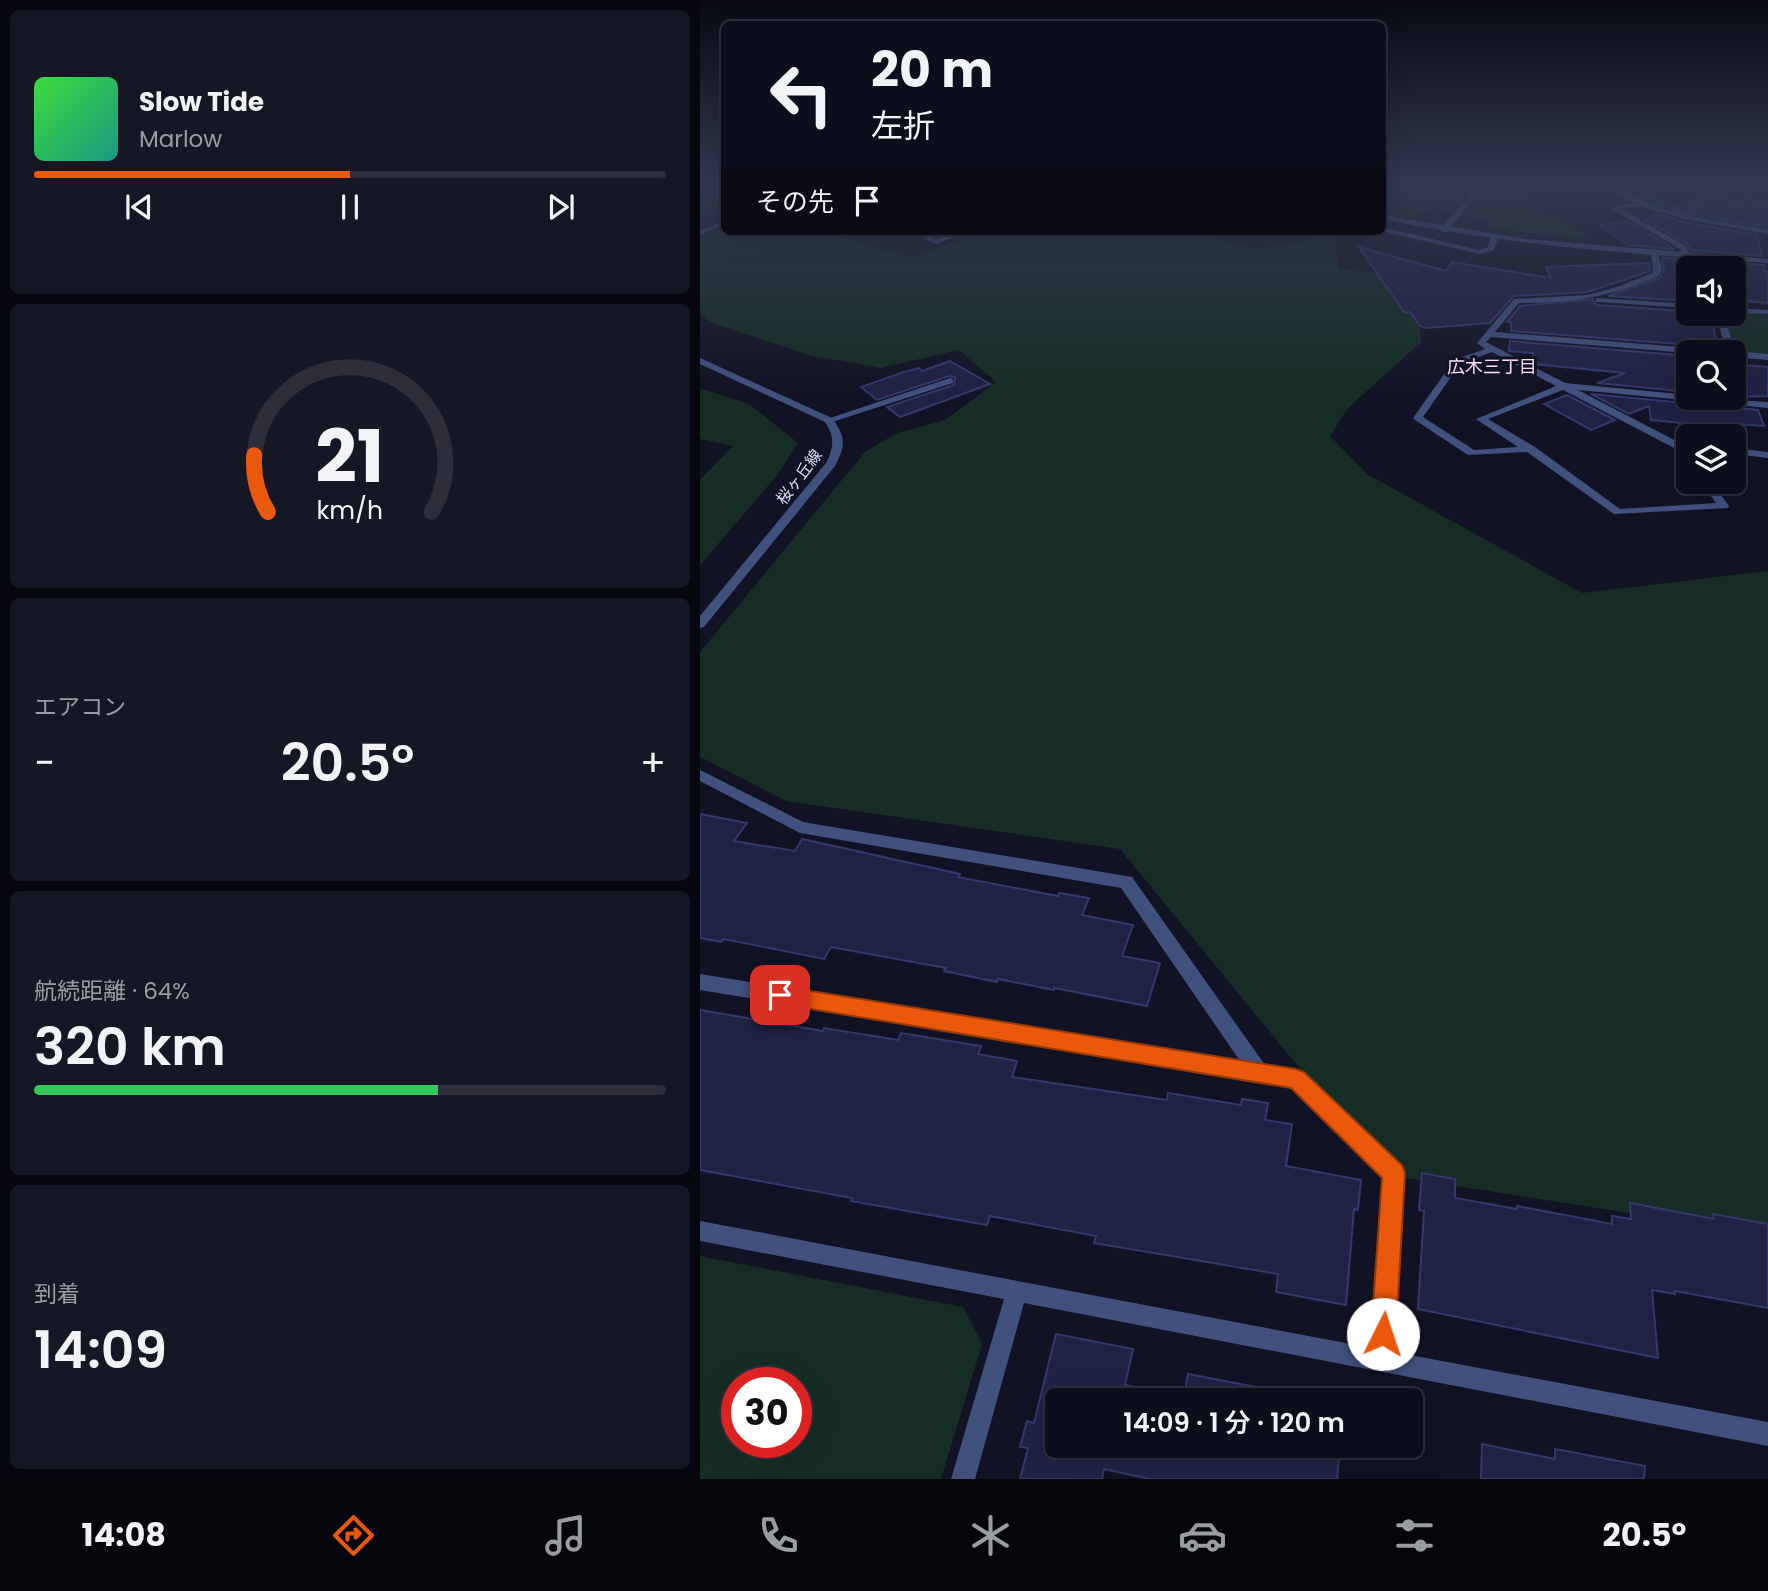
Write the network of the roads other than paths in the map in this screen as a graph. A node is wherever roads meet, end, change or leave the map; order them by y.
1 (1644, 252) edge
2 (1685, 252) edge
3 (1654, 253) junction
4 (1686, 255) junction
5 (1768, 261) edge
6 (1592, 299) junction
7 (1676, 305) edge
8 (1746, 311) edge
9 (1768, 312) edge
10 (1488, 334) junction
11 (1493, 349) junction
12 (1676, 350) edge
13 (1746, 355) edge
14 (1768, 357) edge
15 (700, 361) edge
16 (950, 381) dead end
17 (1564, 387) junction
18 (1768, 405) edge
19 (828, 420) junction
20 (1676, 443) edge
21 (1531, 449) junction
22 (1746, 453) edge
23 (1768, 455) edge
24 (1715, 494) edge
25 (700, 624) edge
26 (700, 775) edge
27 (700, 982) edge
28 (1260, 1074) junction
29 (700, 1231) edge
30 (1017, 1291) junction
31 (1382, 1360) junction
32 (1768, 1434) edge
33 (963, 1479) edge

1 - 3 street
2 - 4 street
3 - 4 street
3 - 6 street
4 - 5 street
6 - 7 street
6 - 10 street
8 - 9 street
10 - 11 street
10 - 12 street
11 - 17 street
11 - 21 street
13 - 14 street
15 - 19 street
16 - 19 street
17 - 18 street
17 - 20 street
17 - 21 street
19 - 25 street, 桜ヶ丘線
21 - 24 street
22 - 23 street
26 - 28 street
27 - 28 street
28 - 31 street
29 - 30 street
30 - 31 street
30 - 33 street
31 - 32 street

